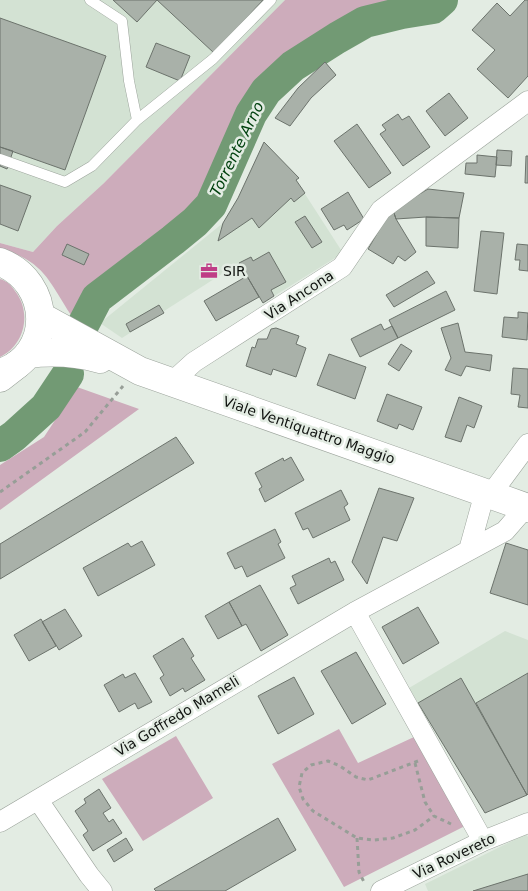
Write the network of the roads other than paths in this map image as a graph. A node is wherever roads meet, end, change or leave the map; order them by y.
1 (90, 0) edge
2 (271, 0) edge
3 (528, 101) edge
4 (137, 120) junction
5 (0, 159) edge
6 (0, 262) edge
7 (40, 316) junction
8 (12, 367) edge
9 (136, 369) junction
10 (172, 382) junction
11 (528, 444) edge
12 (488, 493) junction
13 (527, 508) edge
14 (469, 550) junction
15 (354, 612) junction
16 (38, 800) junction
17 (0, 822) edge
18 (528, 823) edge
19 (479, 834) junction
20 (102, 891) edge
21 (381, 891) edge

1 - 4 lane
2 - 4 lane
3 - 10 street, Via Ancona
4 - 5 lane
6 - 7 main road, Viale Ventiquattro Maggio
7 - 8 main road, Viale Ventiquattro Maggio
7 - 9 main road, Viale Ventiquattro Maggio
8 - 9 main road, Viale Ventiquattro Maggio
9 - 10 main road, Viale Ventiquattro Maggio
10 - 12 main road, Viale Ventiquattro Maggio
11 - 12 street
12 - 13 main road, Viale Ventiquattro Maggio
12 - 14 street
13 - 14 street, Via Goffredo Mameli
14 - 15 street, Via Goffredo Mameli
15 - 16 street, Via Goffredo Mameli
15 - 19 street
16 - 17 street, Via Goffredo Mameli
16 - 20 street
18 - 19 street, Via Rovereto
19 - 21 street, Via Rovereto

